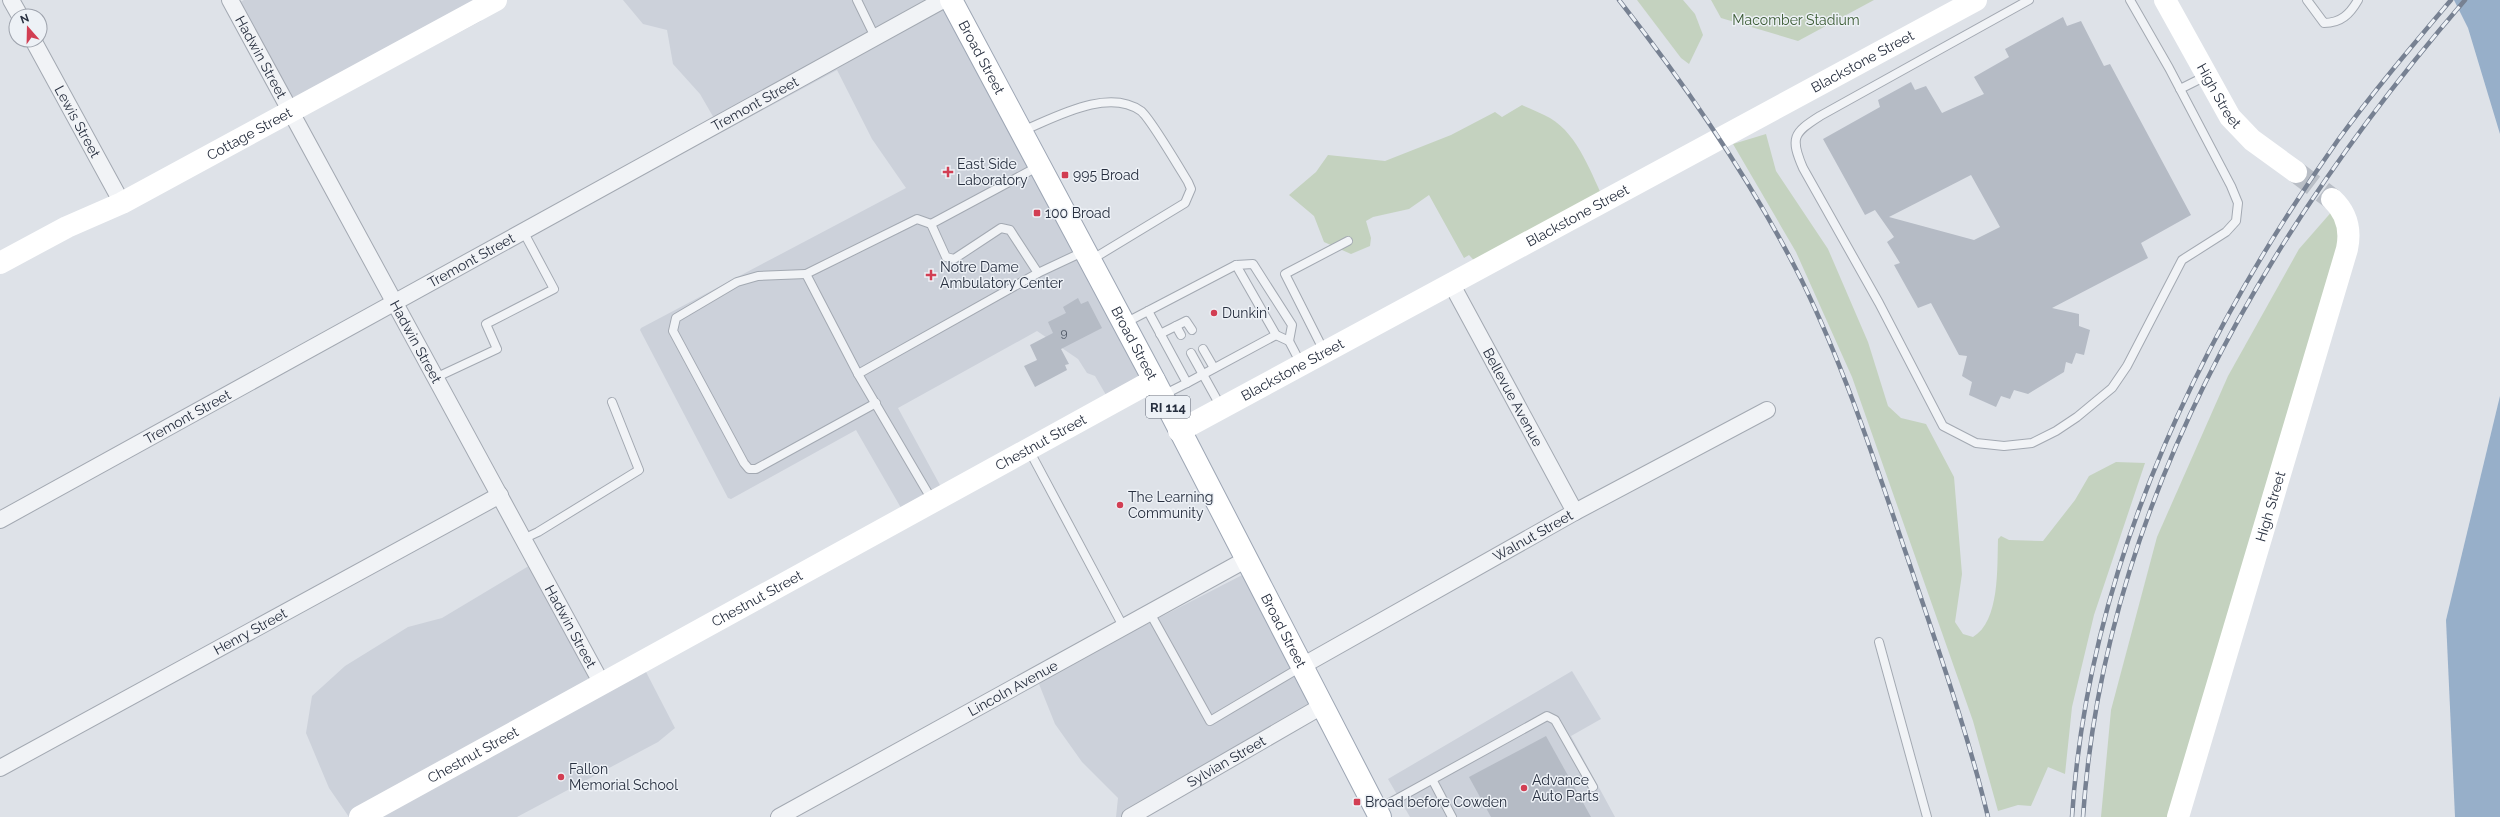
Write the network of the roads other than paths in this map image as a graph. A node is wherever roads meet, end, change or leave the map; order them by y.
1 (230, 0) edge
2 (858, 0) edge
3 (943, 0) edge
4 (951, 0) edge
5 (1976, 0) edge
6 (2028, 0) edge
7 (2130, 0) edge
8 (2165, 0) edge
9 (2307, 0) edge
10 (2358, 0) edge
11 (483, 3) edge
12 (876, 37) junction
13 (37, 48) edge
14 (2207, 76) junction
15 (2180, 89) junction
16 (290, 113) junction
17 (1022, 131) junction
18 (1040, 166) junction
19 (2296, 172) tunnel mouth
20 (2332, 199) tunnel mouth
21 (122, 203) junction
22 (931, 224) junction
23 (523, 231) junction
24 (1348, 241) dead end
25 (1088, 256) junction
26 (0, 263) edge
27 (1236, 265) junction
28 (1038, 273) junction
29 (806, 274) junction
30 (1451, 283) junction
31 (395, 303) junction
32 (1148, 311) junction
33 (1124, 323) junction
34 (1176, 326) junction
35 (1192, 330) dead end
36 (1160, 334) junction
37 (1276, 334) junction
38 (1181, 335) dead end
39 (1289, 341) junction
40 (1203, 349) dead end
41 (1325, 352) junction
42 (1191, 353) dead end
43 (1302, 364) junction
44 (1214, 368) junction
45 (858, 374) junction
46 (1202, 374) junction
47 (436, 378) junction
48 (1187, 382) junction
49 (1158, 388) junction
50 (612, 402) dead end
51 (876, 403) junction
52 (1221, 408) junction
53 (1767, 410) dead end
54 (1179, 431) junction
55 (1028, 449) junction
56 (500, 495) junction
57 (933, 501) junction
58 (1575, 512) junction
59 (0, 520) edge
60 (523, 539) junction
61 (1247, 559) junction
62 (1150, 613) junction
63 (1124, 628) junction
64 (1879, 642) dead end
65 (1302, 666) junction
66 (602, 684) junction
67 (1322, 706) junction
68 (0, 768) edge
69 (1433, 781) junction
70 (1593, 787) dead end
71 (1378, 814) edge
72 (360, 817) edge
73 (779, 817) edge
74 (1130, 817) edge
75 (1452, 817) edge
76 (1927, 817) edge
77 (2178, 817) edge

1 - 16 street, Hadwin Street
2 - 12 lane
3 - 12 street, Tremont Street
4 - 17 street, Broad Street / RI 114
5 - 30 street, Blackstone Street
6 - 15 lane
7 - 15 lane
8 - 14 street, High Street
9 - 10 lane
11 - 16 street, Cottage Street
12 - 23 street, Tremont Street
13 - 21 street, Lewis Street
14 - 15 lane
14 - 19 street, High Street
16 - 21 street, Cottage Street
16 - 31 street, Hadwin Street
17 - 18 street, Broad Street / RI 114
17 - 25 lane
18 - 22 lane
18 - 25 street, Broad Street / RI 114
20 - 77 street, High Street
21 - 26 street, Cottage Street
22 - 28 lane
22 - 29 lane
23 - 31 street, Tremont Street
23 - 47 lane
24 - 41 lane
25 - 28 lane
25 - 33 street, Broad Street / RI 114
27 - 32 lane
27 - 37 lane
27 - 39 lane
28 - 45 lane
29 - 45 lane
29 - 51 lane
30 - 41 street, Blackstone Street
30 - 58 street, Bellevue Avenue
31 - 47 street, Hadwin Street
31 - 59 street, Tremont Street
32 - 33 lane
32 - 36 lane
33 - 49 street, Broad Street / RI 114
34 - 35 lane
34 - 36 lane
34 - 38 lane
36 - 48 lane
37 - 39 lane
37 - 44 lane
39 - 43 lane
40 - 44 lane
41 - 43 street, Blackstone Street
42 - 46 lane
43 - 52 street, Blackstone Street
44 - 46 lane
45 - 51 lane
46 - 48 lane
46 - 52 lane
47 - 56 street, Hadwin Street
48 - 49 lane
49 - 54 street, Broad Street / RI 114
49 - 55 street, Chestnut Street
50 - 60 lane
51 - 57 lane
52 - 54 street, Blackstone Street
53 - 58 street, Walnut Street
54 - 61 street, Broad Street / RI 114
55 - 57 street, Chestnut Street
55 - 63 lane
56 - 60 street, Hadwin Street
56 - 68 street, Henry Street
57 - 66 street, Chestnut Street
58 - 65 street, Walnut Street
60 - 66 street, Hadwin Street
61 - 62 street, Lincoln Avenue
61 - 65 street, Broad Street / RI 114
62 - 63 street, Lincoln Avenue
62 - 65 lane
63 - 73 street, Lincoln Avenue
64 - 76 lane
65 - 67 street, Broad Street / RI 114
66 - 72 street, Chestnut Street
67 - 71 street, Broad Street / RI 114
67 - 74 street, Sylvian Street
69 - 70 lane
69 - 71 lane
69 - 75 lane

